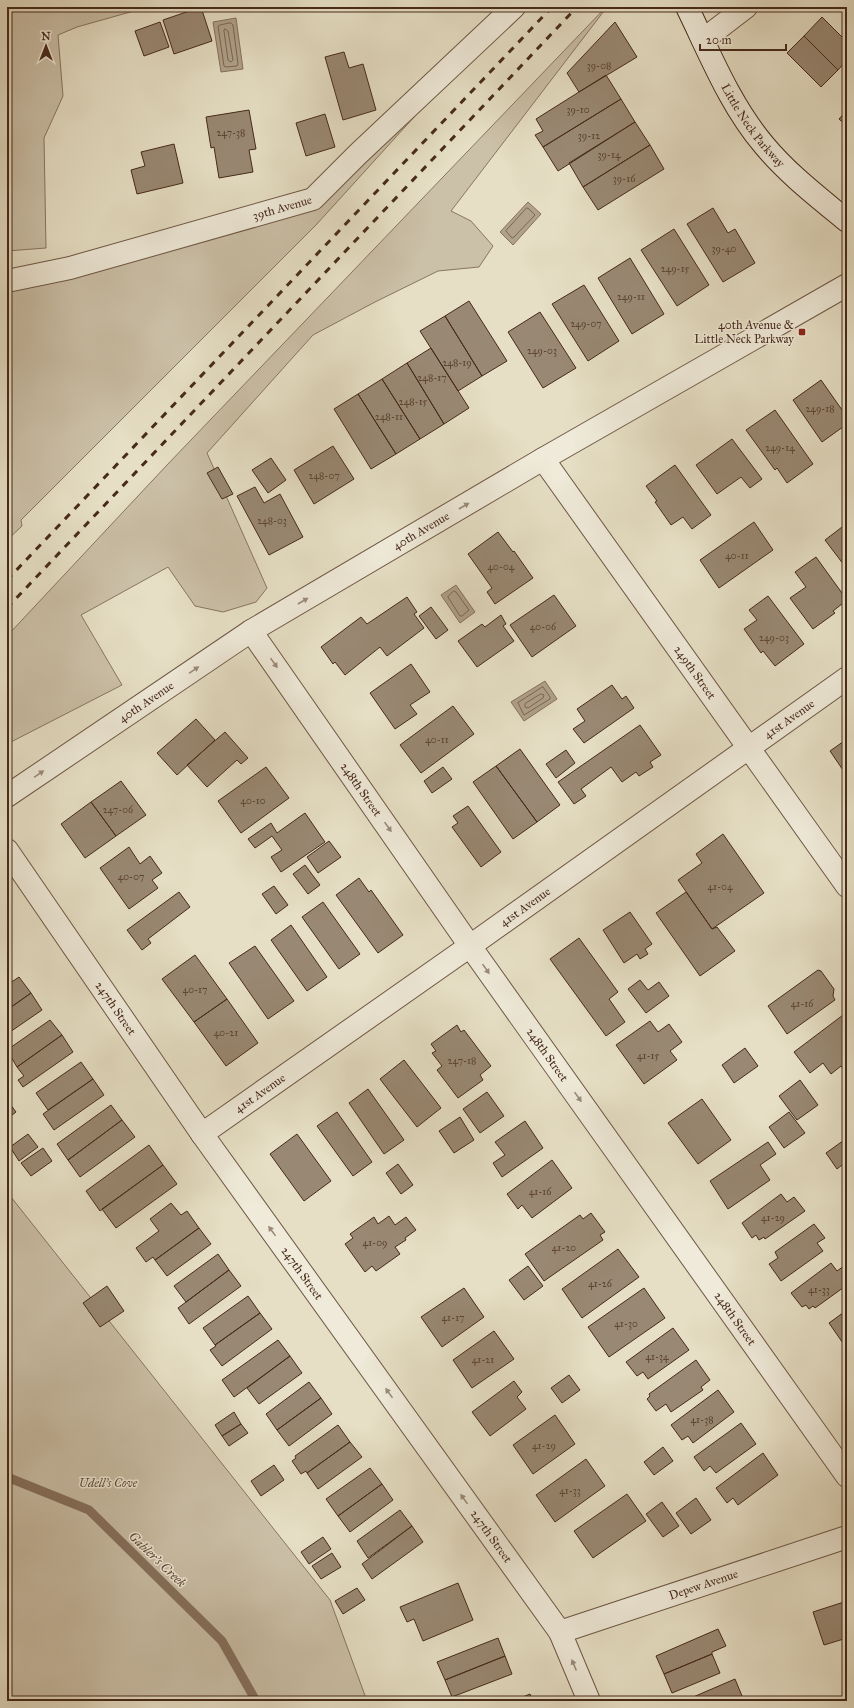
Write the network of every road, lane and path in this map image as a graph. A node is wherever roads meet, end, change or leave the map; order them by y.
1 (514, 7) edge
2 (687, 7) edge
3 (746, 7) edge
4 (703, 40) junction
5 (847, 221) edge
6 (7, 281) edge
7 (847, 285) edge
8 (543, 459) junction
9 (251, 631) junction
10 (847, 678) edge
11 (748, 748) junction
12 (7, 796) edge
13 (7, 850) edge
14 (847, 886) edge
15 (470, 946) junction
16 (202, 1134) junction
17 (847, 1476) edge
18 (847, 1537) edge
19 (560, 1632) junction
20 (589, 1701) edge

1 - 6 street, 39th Avenue
2 - 4 street, Little Neck Parkway
3 - 4 street
4 - 5 street, Little Neck Parkway
7 - 8 street, 40th Avenue
9 -> 8 street, 40th Avenue
8 - 11 street, 249th Street
12 -> 9 street, 40th Avenue
9 -> 15 street, 248th Street
10 - 11 street, 41st Avenue
11 - 14 street, 249th Street
11 - 15 street, 41st Avenue
13 - 16 street, 247th Street
15 - 16 street, 41st Avenue
15 -> 17 street, 248th Street
19 -> 16 street, 247th Street
18 - 19 street, Depew Avenue
20 -> 19 street, 247th Street

